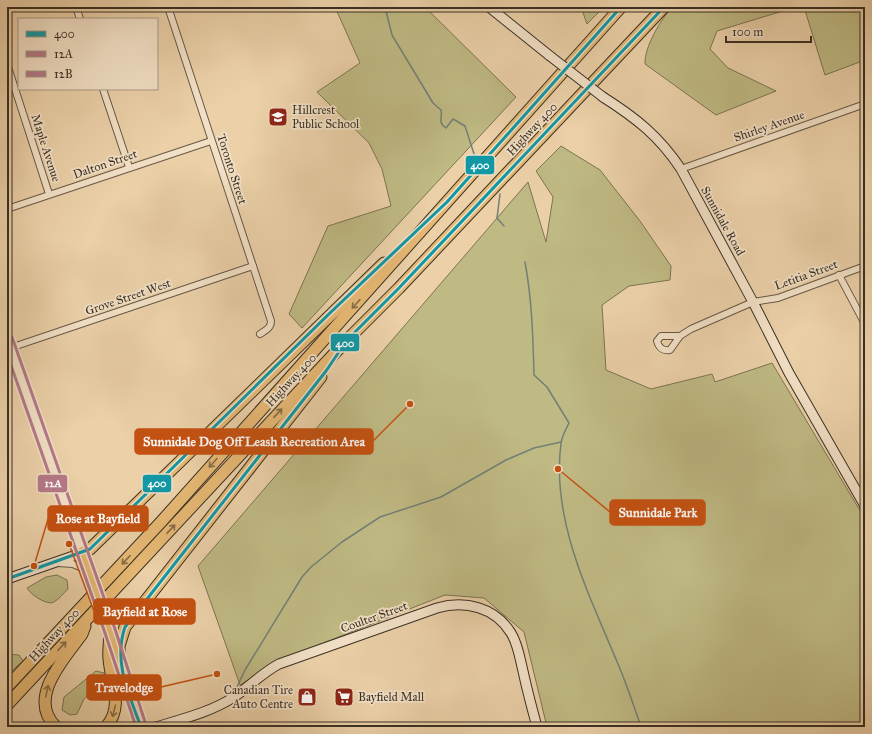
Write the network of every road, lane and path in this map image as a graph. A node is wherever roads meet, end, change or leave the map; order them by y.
1 (76, 7) edge
2 (168, 7) edge
3 (489, 7) edge
4 (621, 7) edge
5 (664, 7) edge
6 (80, 18) edge
7 (7, 64) edge
8 (103, 90) edge
9 (865, 104) edge
10 (211, 141) junction
11 (129, 167) junction
12 (681, 169) junction
13 (49, 194) junction
14 (447, 202) junction
15 (7, 209) edge
16 (253, 266) junction
17 (865, 266) edge
18 (839, 275) junction
19 (753, 302) junction
20 (865, 324) edge
21 (260, 334) dead end
22 (680, 336) dead end
23 (7, 339) edge
24 (347, 340) junction
25 (9, 348) edge
26 (865, 506) edge
27 (82, 553) junction
28 (54, 563) junction
29 (89, 571) junction
30 (7, 579) edge
31 (89, 617) junction
32 (110, 631) junction
33 (119, 660) junction
34 (7, 686) edge
35 (7, 705) edge
36 (56, 727) edge
37 (106, 727) edge
38 (141, 727) edge
39 (156, 727) edge
40 (537, 727) edge

1 - 6 street
2 - 10 street, Toronto Street
3 - 12 main road, Sunnidale Road, bridge
4 - 14 highway, Highway 400
5 - 24 highway, Highway 400
7 - 13 street, Maple Avenue
8 - 11 street
9 - 12 street, Shirley Avenue
10 - 11 street, Dalton Street
10 - 16 street, Toronto Street
11 - 13 street, Dalton Street
12 - 19 main road, Sunnidale Road
13 - 15 street, Dalton Street
14 - 27 highway
14 -> 34 highway, Highway 400
16 - 21 street, Toronto Street
16 - 25 street, Grove Street West
17 - 18 street, Letitia Street
18 - 19 street, Letitia Street
18 - 20 street
19 - 22 street, Letitia Street
19 - 26 main road, Sunnidale Road
23 - 25 main road
31 -> 24 highway, Highway 400
24 - 33 highway
25 - 27 main road
27 - 28 main road
27 - 29 main road
28 - 29 street
28 - 30 main road
29 - 32 main road, bridge
35 -> 31 highway, Highway 400
36 -> 31 highway
32 - 33 main road
32 -> 37 highway
33 - 38 main road
39 - 40 main road, Coulter Street

